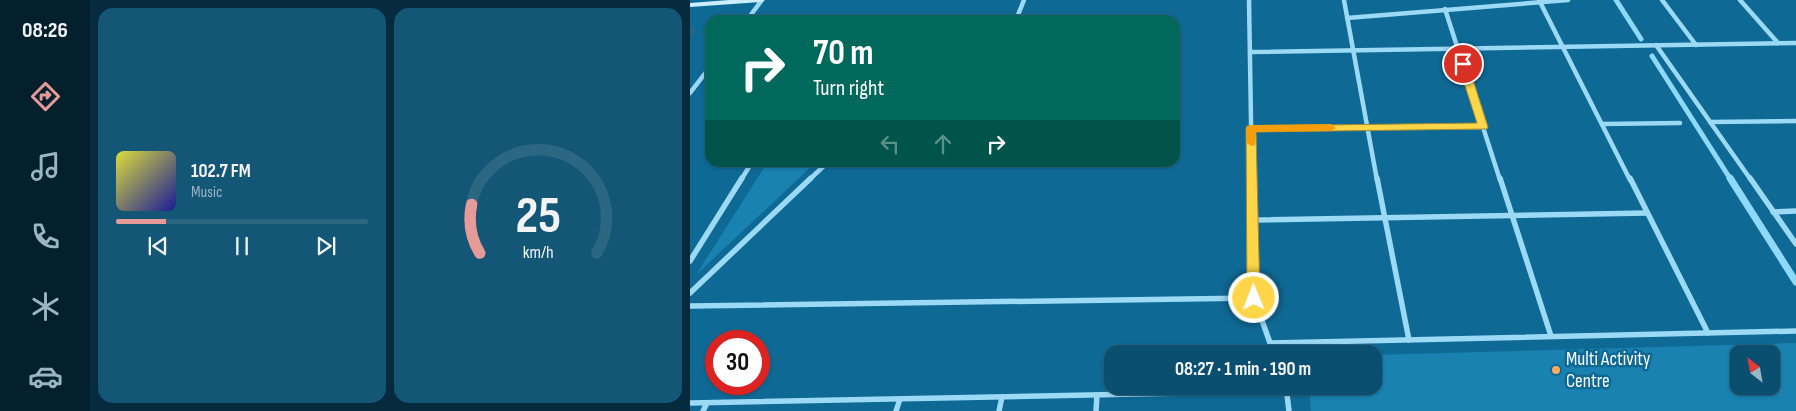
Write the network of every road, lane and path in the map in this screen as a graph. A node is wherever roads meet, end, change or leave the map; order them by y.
1 (761, 0) edge
2 (1024, 0) edge
3 (1249, 0) edge
4 (1344, 0) edge
5 (1568, 0) edge
6 (1662, 0) edge
7 (1740, 0) edge
8 (1539, 1) edge
9 (690, 5) edge
10 (1445, 9) junction
11 (750, 15) edge
12 (1018, 15) edge
13 (1347, 18) junction
14 (1778, 43) junction
15 (1796, 43) edge
16 (1656, 45) junction
17 (1696, 45) junction
18 (1562, 47) junction
19 (1458, 49) junction
20 (1353, 50) junction
21 (1250, 52) junction
22 (705, 74) edge
23 (690, 93) edge
24 (1796, 120) edge
25 (1710, 122) junction
26 (1680, 123) dead end
27 (1602, 124) junction
28 (1483, 127) junction
29 (1251, 128) junction
30 (1367, 128) junction
31 (749, 167) edge
32 (823, 167) edge
33 (1796, 211) edge
34 (1773, 212) junction
35 (1647, 213) junction
36 (1512, 216) junction
37 (1384, 218) junction
38 (1252, 220) junction
39 (1796, 244) edge
40 (690, 261) edge
41 (690, 293) edge
42 (1254, 298) junction
43 (690, 306) edge
44 (1796, 331) edge
45 (1708, 333) junction
46 (1551, 336) junction
47 (1409, 340) junction
48 (1270, 343) joint
49 (1098, 395) junction
50 (1104, 395) edge
51 (1288, 395) edge
52 (1002, 397) junction
53 (900, 399) junction
54 (708, 403) junction
55 (690, 404) edge
56 (704, 411) edge
57 (896, 411) edge
58 (999, 411) edge
59 (1096, 411) edge
60 (1289, 411) edge

1 - 9 street
1 - 11 street
2 - 12 street
3 - 21 street
4 - 13 street
5 - 8 street
6 - 17 street
7 - 14 street
8 - 10 street
8 - 18 street
10 - 13 street
10 - 19 street
13 - 20 street
14 - 15 street
14 - 17 street
16 - 17 street
16 - 18 street
16 - 25 street
18 - 19 street
18 - 27 street
19 - 20 street
19 - 28 street
20 - 21 street
20 - 30 street
21 - 29 street
22 - 23 street
24 - 25 street
25 - 34 street
26 - 27 street
27 - 35 street
28 - 30 street
28 - 36 street
29 - 30 street
29 - 38 street
30 - 37 street
31 - 40 street
32 - 41 street
33 - 34 street
34 - 39 street
35 - 36 street
35 - 45 street
36 - 37 street
36 - 46 street
37 - 38 street
37 - 47 street
38 - 42 street
42 - 43 street
42 - 48 street
44 - 45 street
45 - 46 street
46 - 47 street
47 - 48 street
49 - 50 street
49 - 52 street
49 - 59 street
51 - 60 street
52 - 53 street
52 - 58 street
53 - 54 street
53 - 57 street
54 - 55 street
54 - 56 street

